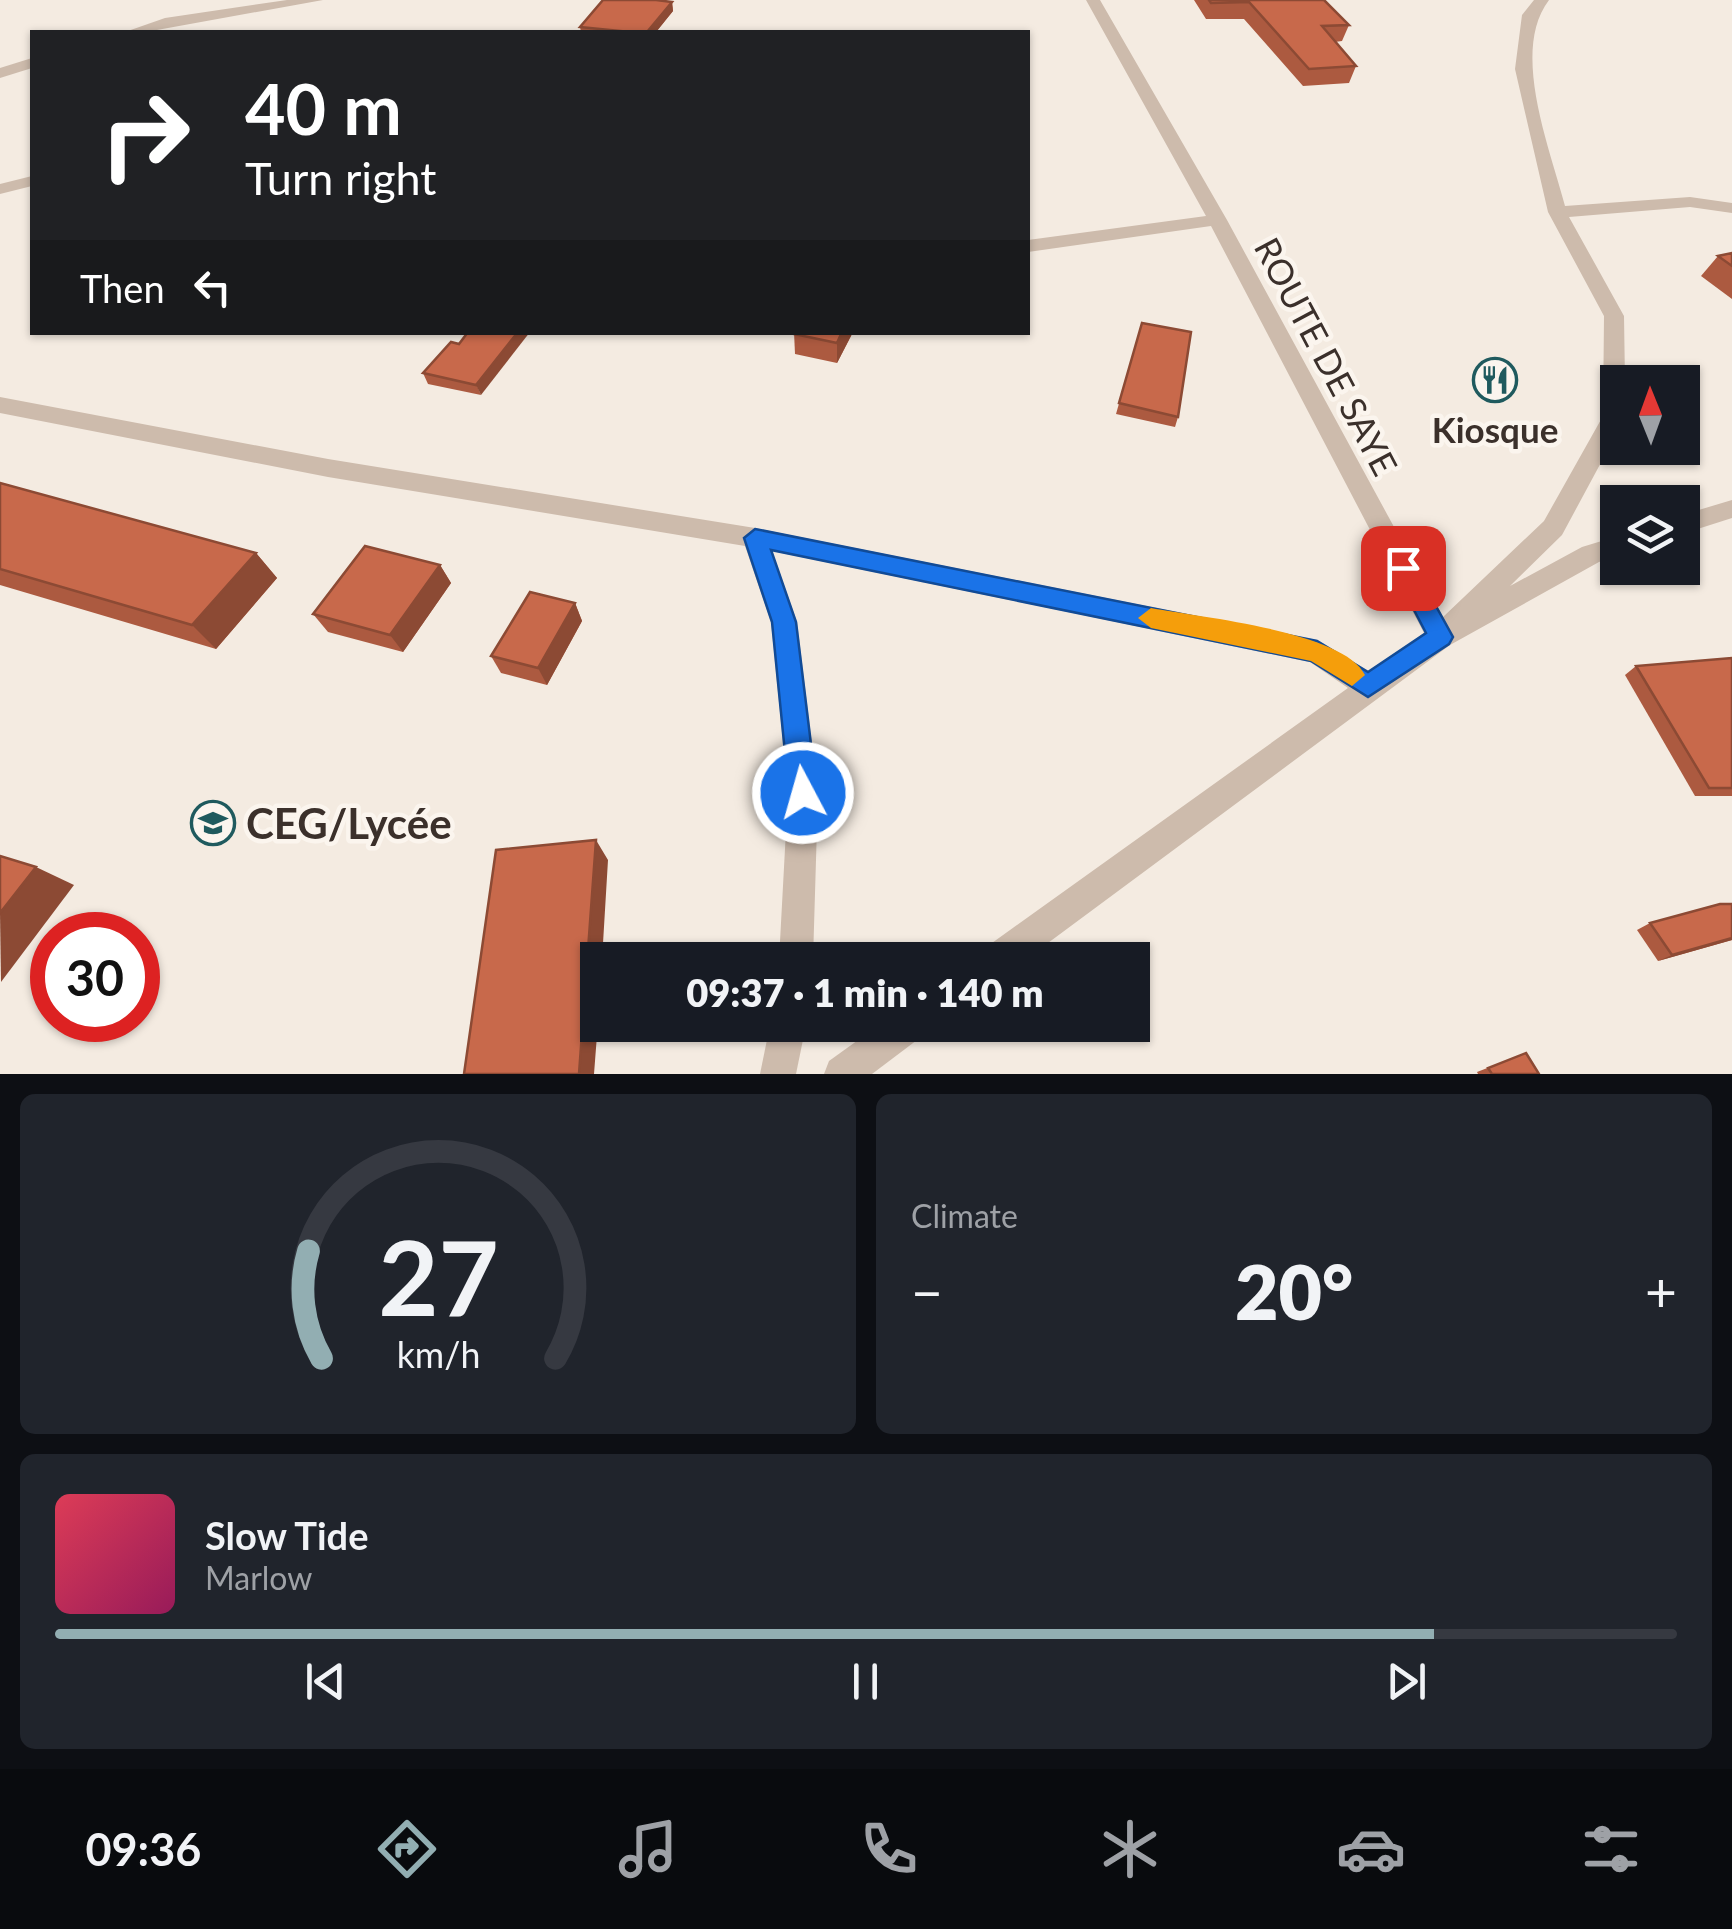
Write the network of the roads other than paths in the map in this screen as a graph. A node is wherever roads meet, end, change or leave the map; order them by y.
1 (316, 0) edge
2 (1093, 0) edge
3 (1542, 0) edge
4 (139, 30) edge
5 (30, 64) edge
6 (0, 73) edge
7 (30, 182) edge
8 (0, 190) edge
9 (1732, 208) edge
10 (1557, 212) junction
11 (1218, 220) junction
12 (1030, 246) edge
13 (0, 405) edge
14 (1732, 509) edge
15 (1700, 519) edge
16 (755, 538) junction
17 (1600, 551) edge
18 (1440, 637) junction
19 (1368, 686) junction
20 (797, 942) edge
21 (1021, 942) edge
22 (785, 1042) edge
23 (886, 1042) edge
24 (778, 1074) edge
25 (842, 1074) edge

1 - 4 street
2 - 11 street, ROUTE DE SAYE
3 - 10 street
5 - 6 street
7 - 8 street
9 - 10 street
10 - 18 street
11 - 12 street
11 - 18 street, ROUTE DE SAYE
13 - 16 street
14 - 15 street
16 - 19 street
16 - 20 street
17 - 18 street
18 - 19 street
19 - 21 street
22 - 24 street
23 - 25 street

